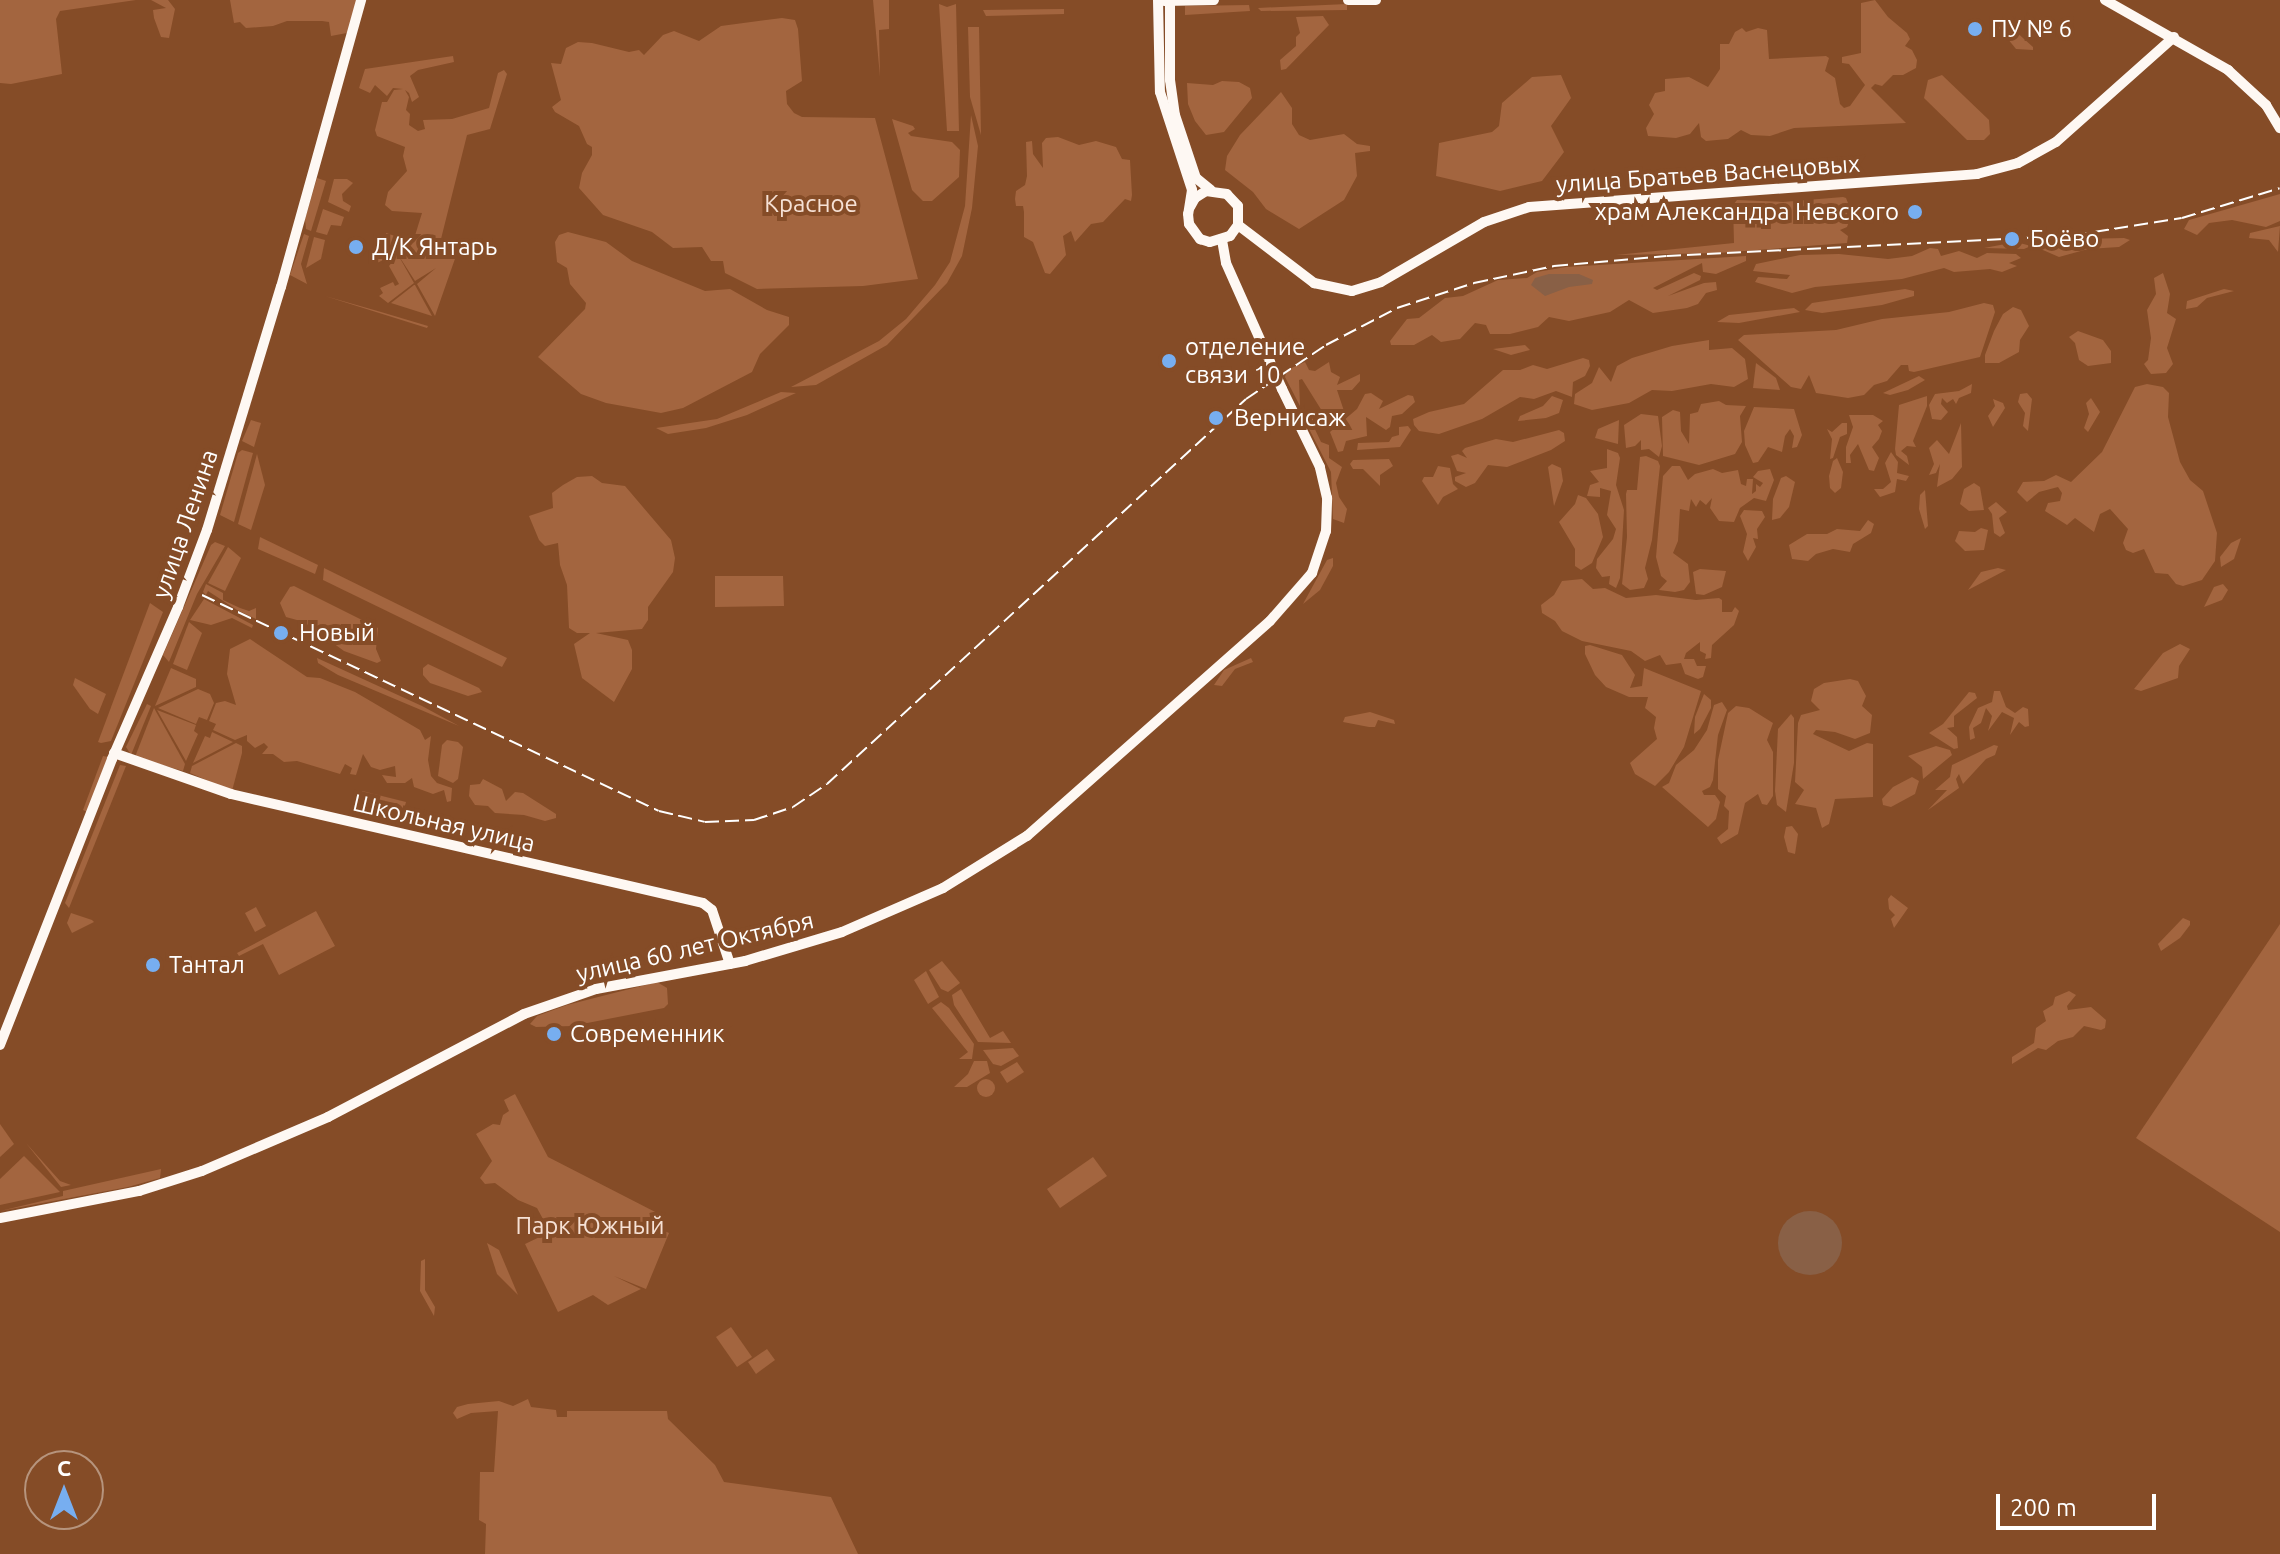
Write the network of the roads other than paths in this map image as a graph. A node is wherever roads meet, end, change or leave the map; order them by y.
1 (361, 0) edge
2 (1158, 0) edge
3 (1170, 0) edge
4 (1214, 0) edge
5 (1348, 0) edge
6 (1376, 0) edge
7 (2105, 0) edge
8 (2174, 37) junction
9 (2280, 128) edge
10 (1211, 190) junction
11 (1190, 207) junction
12 (1238, 225) junction
13 (1222, 240) junction
14 (114, 753) junction
15 (730, 964) junction
16 (0, 1045) edge
17 (0, 1218) edge

1 - 14 main road, улица Ленина
2 - 3 main road
2 - 11 main road
3 - 4 main road
3 - 10 main road
5 - 6 main road
7 - 8 main road
8 - 9 main road
8 - 12 main road, улица Братьев Васнецовых
10 - 11 main road
10 - 12 main road
11 - 13 main road
12 - 13 main road
13 - 15 main road, улица 60 лет Октября, bridge
14 - 15 main road, Школьная улица
14 - 16 main road, улица Ленина
15 - 17 main road, улица 60 лет Октября

